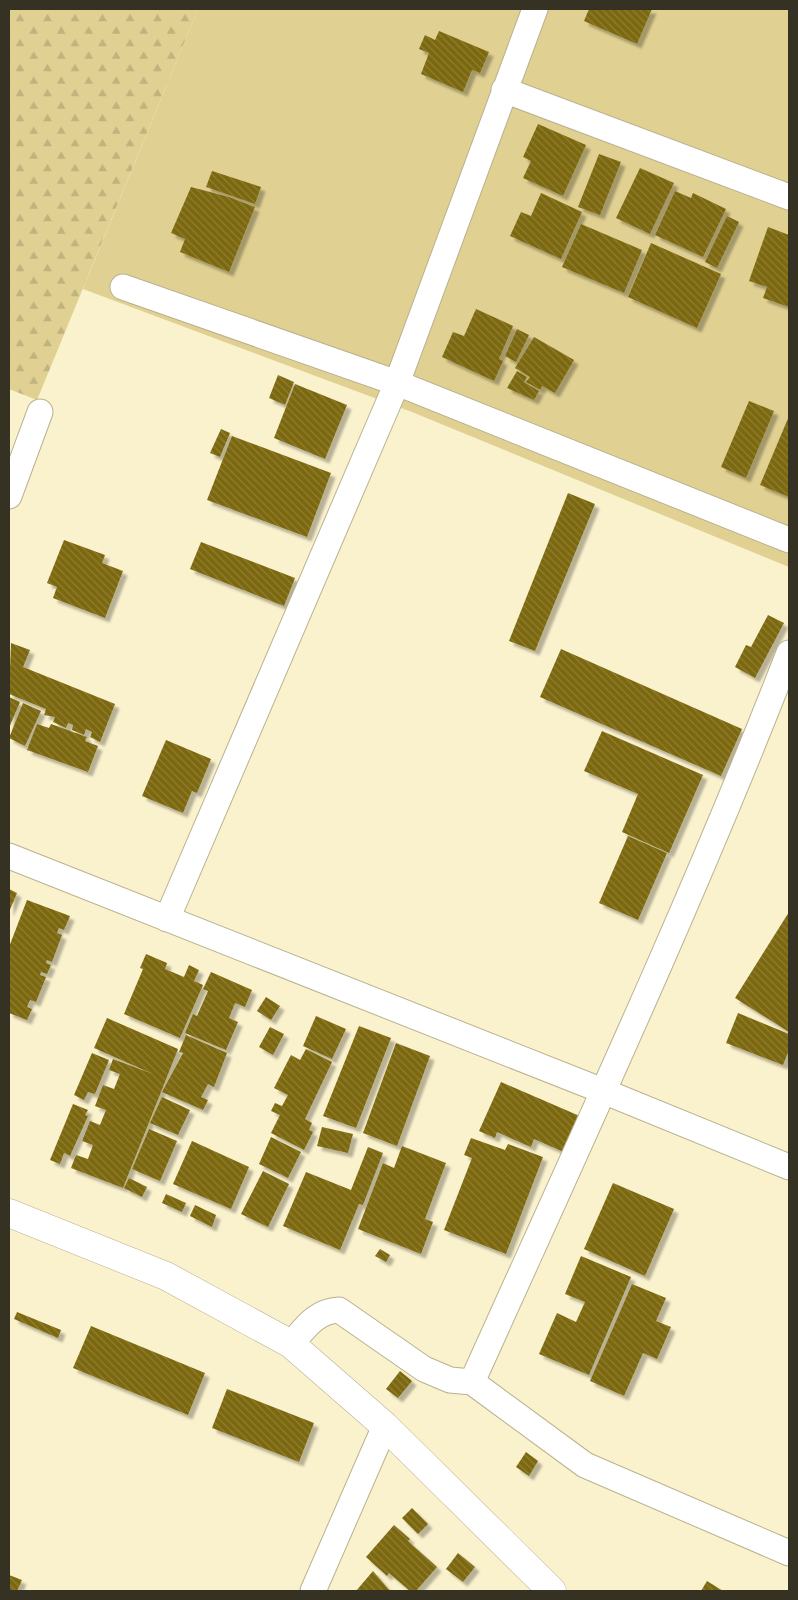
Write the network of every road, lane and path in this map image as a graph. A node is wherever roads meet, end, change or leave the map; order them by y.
1 (535, 9) edge
2 (504, 90) junction
3 (789, 197) edge
4 (123, 287) dead end
5 (397, 383) junction
6 (40, 412) dead end
7 (9, 496) edge
8 (789, 540) edge
9 (789, 653) edge
10 (9, 856) edge
11 (167, 919) junction
12 (603, 1090) junction
13 (789, 1167) edge
14 (9, 1212) edge
15 (291, 1344) junction
16 (472, 1382) junction
17 (385, 1426) junction
18 (789, 1553) edge
19 (313, 1591) edge
20 (552, 1591) edge

1 - 2 street
2 - 3 street
2 - 5 street
4 - 5 street
5 - 8 street
5 - 11 street
6 - 7 street
9 - 12 street
10 - 11 street
11 - 12 street
12 - 13 street
12 - 16 street
14 - 15 street
15 - 16 street
15 - 17 street
16 - 18 street
17 - 19 street
17 - 20 street

